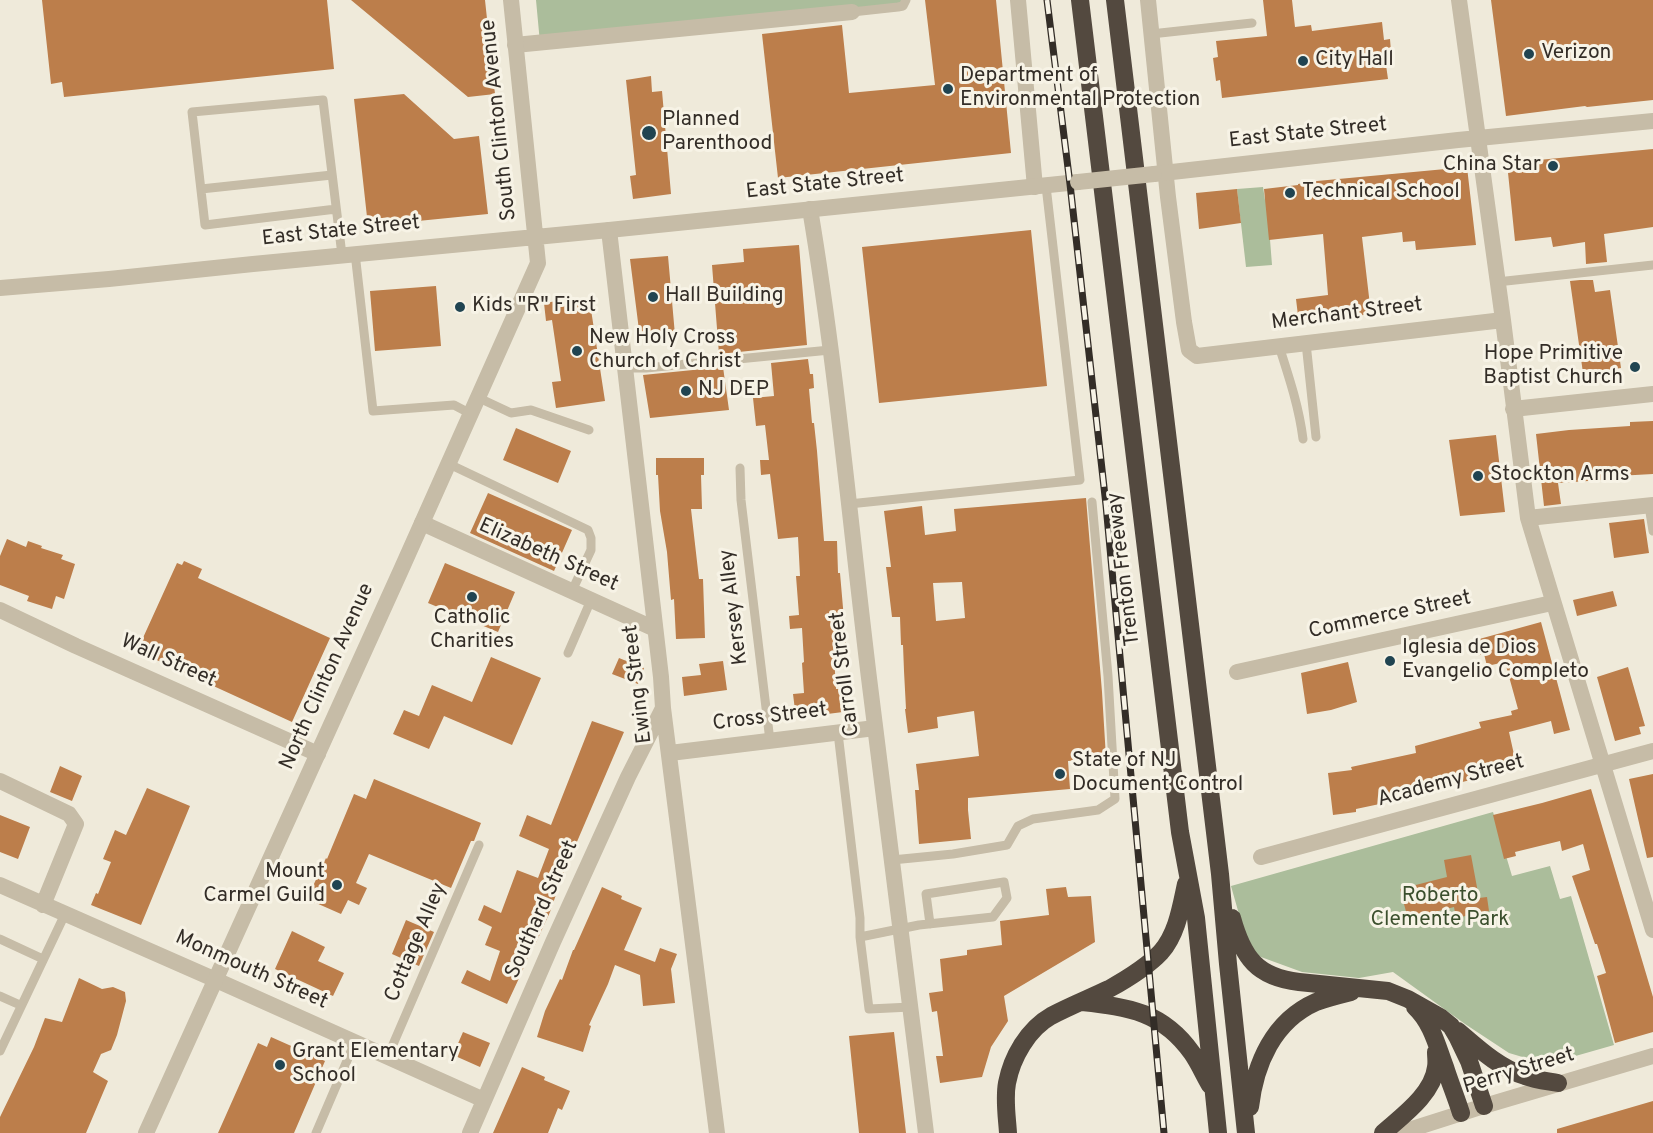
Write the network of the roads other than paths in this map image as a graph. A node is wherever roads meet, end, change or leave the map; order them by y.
1 (511, 0) edge
2 (906, 0) edge
3 (1018, 0) edge
4 (1080, 0) edge
5 (1115, 0) edge
6 (1148, 0) edge
7 (1459, 0) edge
8 (852, 12) joint
9 (1252, 23) dead end
10 (1151, 34) junction
11 (515, 45) junction
12 (1653, 121) edge
13 (1478, 138) junction
14 (1160, 174) junction
15 (332, 175) junction
16 (1041, 187) junction
17 (201, 189) junction
18 (336, 209) junction
19 (810, 209) junction
20 (609, 230) junction
21 (535, 236) junction
22 (349, 254) junction
23 (1653, 265) edge
24 (1497, 282) junction
25 (0, 288) edge
26 (1503, 320) junction
27 (1306, 343) junction
28 (1279, 346) junction
29 (830, 350) junction
30 (624, 368) junction
31 (1653, 394) edge
32 (479, 398) junction
33 (1513, 409) junction
34 (471, 414) junction
35 (589, 430) dead end
36 (1316, 437) dead end
37 (1303, 439) dead end
38 (449, 464) junction
39 (740, 468) dead end
40 (1092, 502) dead end
41 (849, 504) junction
42 (1651, 505) edge
43 (1527, 518) junction
44 (422, 523) junction
45 (1653, 531) edge
46 (572, 591) junction
47 (591, 600) junction
48 (1552, 603) junction
49 (0, 610) edge
50 (655, 629) junction
51 (568, 652) dead end
52 (1238, 672) dead end
53 (663, 708) junction
54 (875, 728) junction
55 (838, 733) junction
56 (770, 741) junction
57 (1653, 751) edge
58 (670, 753) junction
59 (318, 754) junction
60 (1602, 764) junction
61 (0, 781) edge
62 (479, 845) dead end
63 (1261, 857) dead end
64 (892, 860) junction
65 (1220, 874) junction
66 (1188, 877) junction
67 (0, 885) edge
68 (43, 905) junction
69 (65, 914) junction
70 (1652, 923) edge
71 (930, 924) junction
72 (901, 929) junction
73 (860, 937) junction
74 (0, 939) edge
75 (43, 959) junction
76 (216, 980) junction
77 (1365, 988) junction
78 (0, 996) edge
79 (1408, 999) junction
80 (1082, 1002) junction
81 (20, 1005) junction
82 (911, 1006) junction
83 (1451, 1026) junction
84 (1435, 1038) junction
85 (355, 1042) junction
86 (0, 1050) edge
87 (388, 1056) junction
88 (1653, 1056) edge
89 (1558, 1083) junction
90 (1215, 1094) junction
91 (484, 1100) junction
92 (1484, 1106) junction
93 (1461, 1113) junction
94 (713, 1132) edge
95 (1009, 1132) edge
96 (1407, 1132) edge
97 (146, 1133) edge
98 (316, 1133) edge
99 (470, 1133) edge
100 (926, 1133) edge
101 (1218, 1133) edge
102 (1247, 1133) edge
103 (1383, 1133) edge

1 - 11 street, South Clinton Avenue
2 - 8 lane
3 - 16 street
4 - 66 highway, Trenton Freeway
5 - 65 highway
6 - 10 street
7 - 13 street
8 - 11 street
9 - 10 lane
10 - 14 street
11 - 21 street, South Clinton Avenue
12 - 13 street, East State Street
13 - 14 street, East State Street
13 - 24 street
14 - 16 street, East State Street, bridge
14 - 28 street, Merchant Street
15 - 17 lane
15 - 17 lane
15 - 18 lane
16 - 19 street, East State Street
16 - 41 lane
17 - 18 lane
18 - 22 lane
19 - 20 street, East State Street
19 - 29 street, Carroll Street
20 - 21 street, East State Street
20 - 30 street, Ewing Street
21 - 22 street, East State Street
21 - 32 street, North Clinton Avenue
22 - 25 street, East State Street
22 - 34 lane
23 - 24 lane
24 - 26 street
26 - 27 street, Merchant Street
26 - 33 street
27 - 28 street, Merchant Street
27 - 36 lane
28 - 37 lane
29 - 30 lane
29 - 41 street, Carroll Street
30 - 50 street, Ewing Street
31 - 33 street
32 - 34 street, North Clinton Avenue
32 - 35 lane
33 - 43 street
34 - 38 street, North Clinton Avenue
38 - 44 street, North Clinton Avenue
38 - 46 lane
39 - 56 lane, Kersey Alley
40 - 64 lane
41 - 54 street, Carroll Street
42 - 43 street
42 - 45 lane
43 - 48 street
44 - 46 street, Elizabeth Street
44 - 59 street, North Clinton Avenue
46 - 47 street, Elizabeth Street
47 - 50 street, Elizabeth Street
47 - 51 lane
48 - 52 street, Commerce Street
48 - 60 street
49 - 59 street, Wall Street
50 - 53 street, Ewing Street
53 - 58 street, Ewing Street
53 - 91 street, Southard Street
54 - 55 street, Cross Street
54 - 64 street, Carroll Street
55 - 56 street, Cross Street
55 - 73 lane
56 - 58 street, Cross Street
57 - 60 street, Academy Street
58 - 94 street, Ewing Street
59 - 76 street, North Clinton Avenue
60 - 63 street, Academy Street
60 - 70 street
61 - 68 street
62 - 87 lane, Cottage Alley
64 - 72 street, Carroll Street
65 - 77 highway
65 - 102 highway
66 - 80 highway
66 - 90 highway, Trenton Freeway
67 - 68 street, Monmouth Street
68 - 69 street, Monmouth Street
69 - 75 lane
69 - 76 street, Monmouth Street
71 - 71 lane
71 - 72 lane
72 - 73 lane
72 - 82 street, Carroll Street
73 - 82 lane
74 - 75 lane
75 - 81 lane
76 - 85 street, Monmouth Street
76 - 97 street, North Clinton Avenue
77 - 79 highway
77 - 102 highway
78 - 81 lane
79 - 83 highway
79 - 84 highway
80 - 90 highway
80 - 95 highway
81 - 86 lane
82 - 100 street, Carroll Street
83 - 89 highway
83 - 92 highway
84 - 93 highway
84 - 103 highway
85 - 87 street, Monmouth Street
85 - 98 lane
87 - 91 street, Monmouth Street
88 - 89 street, Perry Street
89 - 92 street, Perry Street
90 - 101 highway, Trenton Freeway
91 - 99 street, Southard Street
92 - 93 street, Perry Street
93 - 96 street, Perry Street

